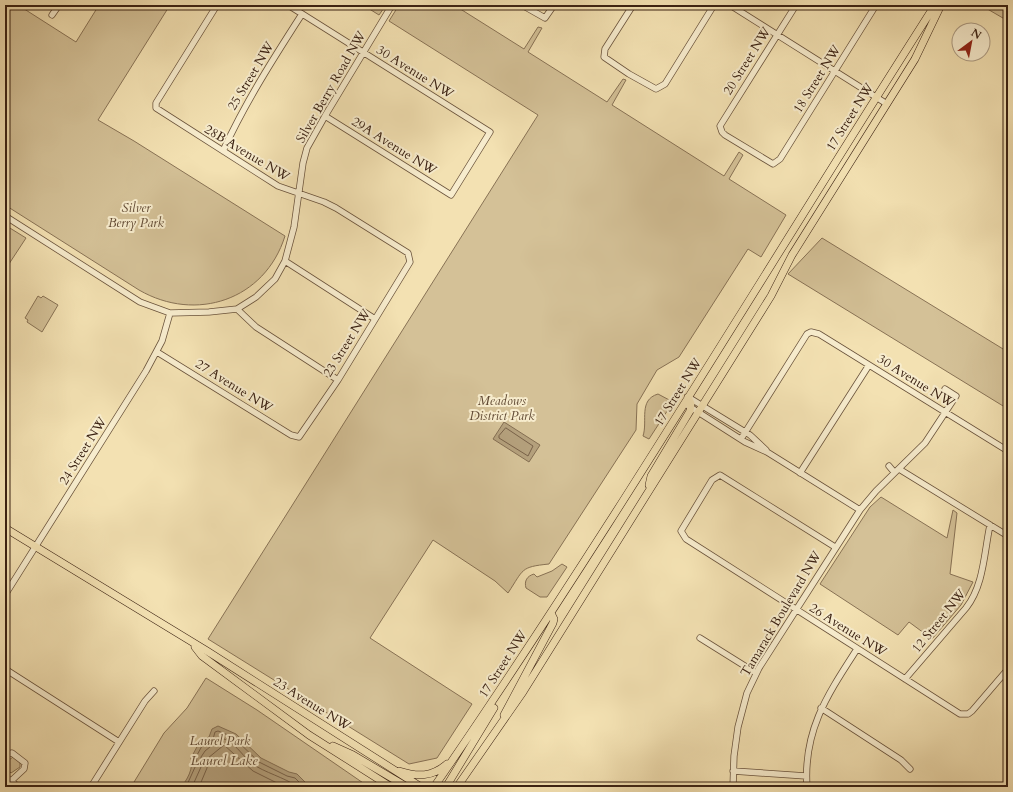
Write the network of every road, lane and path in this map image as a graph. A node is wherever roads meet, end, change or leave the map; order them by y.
1 (59, 5) edge
2 (217, 5) edge
3 (288, 5) edge
4 (392, 5) edge
5 (522, 5) edge
6 (554, 5) edge
7 (633, 5) edge
8 (714, 5) edge
9 (730, 5) edge
10 (796, 5) edge
11 (876, 5) edge
12 (935, 5) edge
13 (941, 5) edge
14 (302, 14) junction
15 (52, 15) dead end
16 (777, 35) junction
17 (364, 53) junction
18 (835, 71) junction
19 (877, 98) junction
20 (887, 104) junction
21 (324, 116) junction
22 (223, 151) junction
23 (775, 164) joint
24 (298, 194) junction
25 (451, 195) joint
26 (5, 216) edge
27 (410, 259) joint
28 (285, 262) junction
29 (237, 309) junction
30 (170, 313) junction
31 (375, 319) junction
32 (157, 352) junction
33 (869, 365) junction
34 (338, 380) junction
35 (945, 389) dead end
36 (688, 403) junction
37 (700, 409) junction
38 (946, 413) junction
39 (745, 432) junction
40 (299, 437) joint
41 (741, 439) junction
42 (1008, 451) edge
43 (767, 452) junction
44 (888, 466) dead end
45 (897, 470) junction
46 (800, 473) junction
47 (647, 492) junction
48 (860, 510) junction
49 (990, 525) junction
50 (5, 528) edge
51 (1008, 536) edge
52 (36, 547) junction
53 (835, 547) junction
54 (5, 595) edge
55 (796, 610) junction
56 (551, 613) junction
57 (700, 638) dead end
58 (190, 643) junction
59 (858, 648) junction
60 (5, 669) edge
61 (1008, 669) edge
62 (756, 673) junction
63 (905, 679) junction
64 (504, 686) junction
65 (154, 691) dead end
66 (821, 708) junction
67 (500, 726) junction
68 (309, 735) junction
69 (119, 742) junction
70 (454, 759) junction
71 (5, 760) edge
72 (386, 765) junction
73 (910, 769) dead end
74 (733, 771) junction
75 (465, 776) junction
76 (806, 776) junction
77 (5, 777) edge
78 (378, 779) junction
79 (11, 781) junction
80 (19, 787) edge
81 (91, 787) edge
82 (385, 787) edge
83 (391, 787) edge
84 (407, 787) edge
85 (421, 787) edge
86 (434, 787) edge
87 (446, 787) edge
88 (457, 787) edge
89 (461, 787) edge
90 (733, 787) edge
91 (807, 787) edge

1 - 15 street
2 - 22 street, 28B Avenue NW
3 - 14 street, 30 Avenue NW
4 - 17 street, Silver Berry Road NW
5 - 6 street
7 - 8 street
9 - 16 street
10 - 16 street, 20 Street NW
11 - 18 street, 18 Street NW
12 - 19 main road, 17 Street NW
13 - 20 main road, 17 Street NW
14 - 17 street, 30 Avenue NW
14 - 22 street, 25 Street NW
16 - 18 street
16 - 23 street, 20 Street NW
17 - 21 street, Silver Berry Road NW
17 - 25 street, 30 Avenue NW
18 - 19 street
18 - 23 street, 18 Street NW
19 - 20 street
19 - 36 main road, 17 Street NW
20 - 37 main road, 17 Street NW
21 - 24 street, Silver Berry Road NW
21 - 25 street, 29A Avenue NW
22 - 24 street, 28B Avenue NW
24 - 27 street, 28B Avenue NW
24 - 28 street, Silver Berry Road NW
26 - 30 street, Silver Berry Road NW
27 - 31 street, 23 Street NW
28 - 29 street, Silver Berry Road NW
28 - 31 street
29 - 30 street, Silver Berry Road NW
29 - 34 street
30 - 32 street, 24 Street NW
31 - 34 street, 23 Street NW
32 - 40 street, 27 Avenue NW
32 - 52 street, 24 Street NW
33 - 38 street, 30 Avenue NW
33 - 39 street, 30 Avenue NW
33 - 46 street
34 - 40 street, 23 Street NW
35 - 38 street, Tamarack Boulevard NW
36 - 37 street
36 - 37 street
36 - 47 main road
36 - 56 main road, 17 Street NW
37 - 39 street
37 - 41 street
37 - 47 main road, 17 Street NW
38 - 42 street, 30 Avenue NW
38 - 45 street, Tamarack Boulevard NW
39 - 41 street
39 - 43 street
41 - 43 street
43 - 46 street
44 - 45 street
45 - 48 street, Tamarack Boulevard NW
45 - 49 street
46 - 48 street
47 - 67 main road, 17 Street NW
48 - 53 street, Tamarack Boulevard NW
49 - 51 street
49 - 63 street, 12 Street NW
50 - 52 main road, 23 Avenue NW
52 - 54 street, 24 Street NW
52 - 58 main road, 23 Avenue NW
53 - 55 street, Tamarack Boulevard NW
53 - 55 street, 26 Avenue NW
55 - 59 street, 26 Avenue NW
55 - 62 street, Tamarack Boulevard NW
56 - 64 main road, 17 Street NW
56 - 67 main road
57 - 62 street
58 - 68 main road, 23 Avenue NW
58 - 72 main road, 23 Avenue NW
59 - 63 street, 26 Avenue NW
59 - 66 street
60 - 69 street
61 - 63 street, 26 Avenue NW
62 - 74 street, Tamarack Boulevard NW
64 - 70 main road, 17 Street NW
64 - 87 main road
65 - 69 street
66 - 73 street
66 - 76 street
67 - 75 main road, 17 Street NW
68 - 78 main road, 23 Avenue NW
68 - 84 main road
69 - 81 street
70 - 72 main road
70 - 86 main road, 17 Street NW
71 - 79 street
72 - 85 main road, 23 Avenue NW
74 - 76 street
74 - 90 street, Tamarack Boulevard NW
75 - 88 main road, 17 Street NW
75 - 89 main road
76 - 91 street
77 - 79 street
78 - 82 main road
78 - 83 main road, 23 Avenue NW
79 - 80 street

